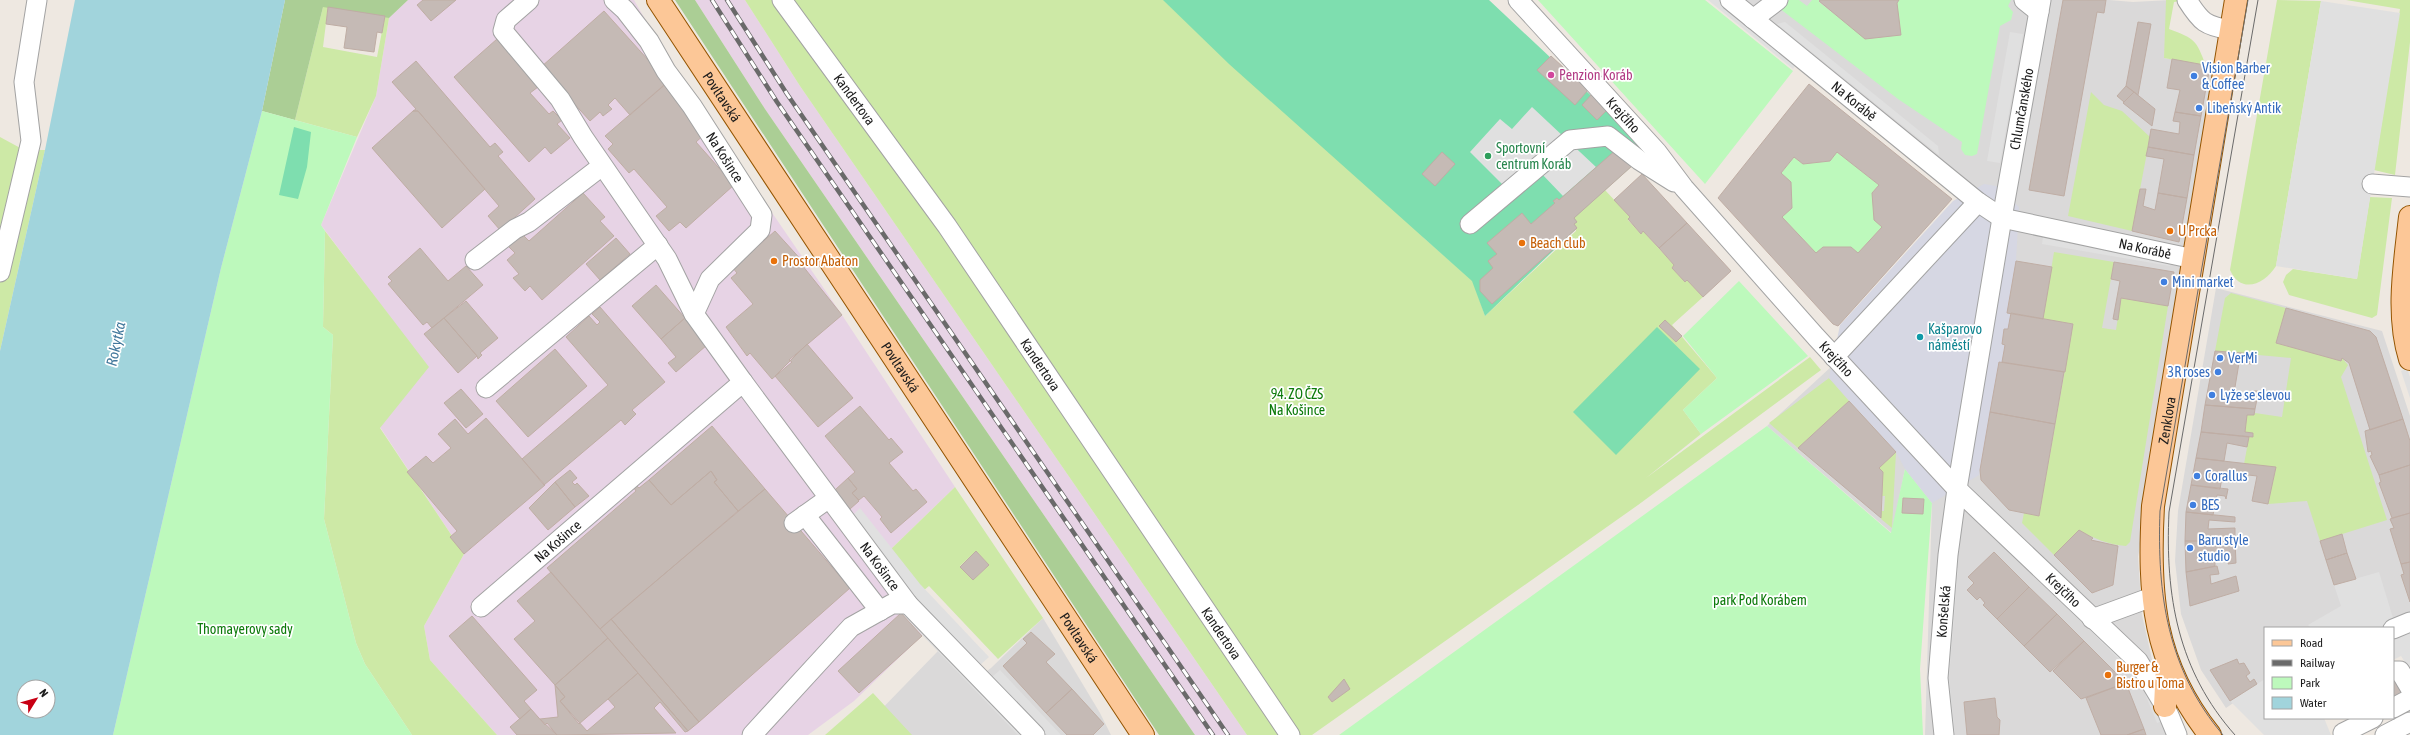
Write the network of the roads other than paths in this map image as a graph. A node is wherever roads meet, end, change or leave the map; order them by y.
1 (37, 0) edge
2 (529, 0) edge
3 (614, 0) edge
4 (658, 0) edge
5 (782, 0) edge
6 (1518, 0) edge
7 (1730, 0) edge
8 (1778, 0) edge
9 (2187, 0) edge
10 (2236, 0) edge
11 (2035, 4) edge
12 (1753, 19) junction
13 (2232, 30) junction
14 (602, 166) junction
15 (2372, 184) dead end
16 (2410, 187) edge
17 (1684, 188) junction
18 (1978, 202) junction
19 (2410, 217) edge
20 (2002, 218) junction
21 (1470, 224) dead end
22 (658, 245) junction
23 (2194, 259) junction
24 (475, 260) dead end
25 (0, 272) edge
26 (694, 314) junction
27 (2407, 319) edge
28 (1834, 357) junction
29 (2410, 359) edge
30 (743, 382) junction
31 (486, 388) dead end
32 (1957, 489) junction
33 (829, 498) junction
34 (2152, 597) junction
35 (908, 604) junction
36 (482, 607) dead end
37 (880, 611) junction
38 (2092, 619) junction
39 (2410, 622) edge
40 (2394, 629) edge
41 (2167, 661) junction
42 (2394, 671) edge
43 (2410, 688) edge
44 (2410, 699) edge
45 (2165, 706) junction
46 (2394, 707) edge
47 (2370, 719) edge
48 (2410, 722) edge
49 (2342, 729) edge
50 (752, 735) edge
51 (1035, 735) edge
52 (1143, 735) edge
53 (1290, 735) edge
54 (1944, 735) edge
55 (2177, 735) edge
56 (2210, 735) edge
57 (2385, 735) edge

1 - 25 street
2 - 14 street, Na Košince
3 - 26 street, Na Košince
4 - 52 main road, Povltavská
5 - 53 street, Kandertova
6 - 17 street, Krejčího
7 - 12 street, Na Korábě
8 - 12 street
9 - 13 street
10 - 13 main road, Zenklova
11 - 20 street, Chlumčanského
12 - 18 street, Na Korábě
13 - 23 main road, Zenklova
14 - 22 street, Na Košince
14 - 24 street
15 - 16 street
17 - 21 street
17 - 28 street, Krejčího
18 - 20 street
18 - 28 street
19 - 27 main road
20 - 23 street, Na Korábě
20 - 32 street
22 - 26 street, Na Košince
22 - 31 street
23 - 34 main road, Zenklova
26 - 30 street, Na Košince
27 - 29 main road
28 - 32 street, Krejčího
30 - 33 street, Na Košince
30 - 36 street, Na Košince
32 - 38 street, Krejčího
32 - 54 street, Konšelská
33 - 35 street, Na Košince
33 - 37 street
34 - 38 street
34 - 41 main road, Zenklova
35 - 37 street
35 - 51 street, Na Košince
37 - 50 street
38 - 45 street, Krejčího
39 - 40 street
41 - 45 main road
41 - 56 main road, Zenklova
42 - 43 street
44 - 46 street
45 - 55 street, Krejčího
47 - 49 street
48 - 57 street

